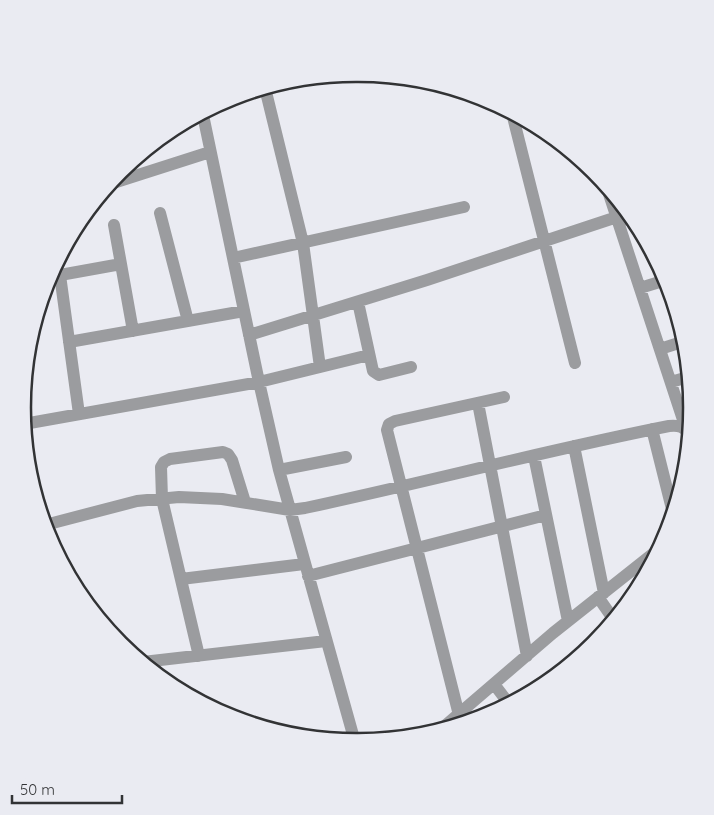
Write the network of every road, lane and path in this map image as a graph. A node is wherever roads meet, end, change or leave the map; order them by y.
1 (267, 95) edge
2 (204, 120) edge
3 (514, 122) edge
4 (210, 152) junction
5 (125, 179) edge
6 (613, 206) edge
7 (464, 207) dead end
8 (160, 213) dead end
9 (622, 219) edge
10 (617, 220) junction
11 (114, 225) dead end
12 (545, 241) junction
13 (303, 242) junction
14 (233, 258) junction
15 (121, 264) junction
16 (60, 275) edge
17 (56, 282) edge
18 (658, 283) edge
19 (640, 288) junction
20 (358, 302) junction
21 (244, 311) junction
22 (313, 315) junction
23 (188, 321) junction
24 (133, 331) junction
25 (249, 335) junction
26 (69, 342) junction
27 (676, 344) edge
28 (660, 349) junction
29 (369, 354) junction
30 (575, 363) dead end
31 (320, 367) junction
32 (412, 367) dead end
33 (681, 378) edge
34 (259, 382) junction
35 (670, 382) junction
36 (504, 398) dead end
37 (478, 403) junction
38 (79, 414) junction
39 (682, 419) edge
40 (32, 423) edge
41 (652, 429) junction
42 (682, 429) edge
43 (574, 446) junction
44 (534, 456) junction
45 (346, 457) dead end
46 (490, 465) junction
47 (280, 470) junction
48 (402, 488) junction
49 (162, 499) junction
50 (670, 499) edge
51 (246, 502) junction
52 (290, 510) junction
53 (546, 515) junction
54 (53, 523) edge
55 (502, 526) junction
56 (417, 547) junction
57 (644, 561) edge
58 (306, 570) junction
59 (181, 580) junction
60 (601, 595) junction
61 (610, 612) edge
62 (568, 621) junction
63 (326, 641) junction
64 (200, 656) junction
65 (527, 656) junction
66 (153, 661) edge
67 (494, 684) junction
68 (505, 698) edge
69 (459, 715) junction
70 (455, 718) edge
71 (352, 733) edge

1 - 13 street
2 - 4 street
3 - 12 street
4 - 5 street
4 - 14 street
6 - 10 street
7 - 13 street
8 - 23 street
9 - 10 street
10 - 12 street
10 - 19 street
11 - 15 street
12 - 20 street
12 - 30 street
13 - 14 street
13 - 22 street
14 - 21 street
15 - 16 street
15 - 24 street
17 - 26 street
18 - 19 street
19 - 28 street
20 - 22 street
20 - 29 street
21 - 23 street
21 - 25 street
22 - 25 street
22 - 31 street
23 - 24 street
24 - 26 street
25 - 34 street
26 - 38 street
27 - 28 street
28 - 35 street
29 - 31 street
29 - 32 street
31 - 34 street
33 - 35 street
34 - 38 street
34 - 47 street
35 - 39 street
36 - 37 street
37 - 46 street
37 - 48 street
38 - 40 street
41 - 42 street
41 - 43 street
41 - 50 street
43 - 44 street
43 - 60 street
44 - 46 street
44 - 53 street
45 - 47 street
46 - 48 street
46 - 55 street
47 - 52 street
48 - 52 street
48 - 56 street
49 - 51 street
49 - 51 street
49 - 54 street
49 - 59 street
51 - 52 street
52 - 58 street
53 - 55 street
53 - 62 street
55 - 56 street
55 - 65 street
56 - 58 street
56 - 69 street
57 - 60 street
58 - 59 street
58 - 63 street
59 - 64 street
60 - 61 street
60 - 62 street
62 - 65 street
63 - 64 street
63 - 71 street
64 - 66 street
65 - 67 street
67 - 68 street
67 - 69 street
69 - 70 street

